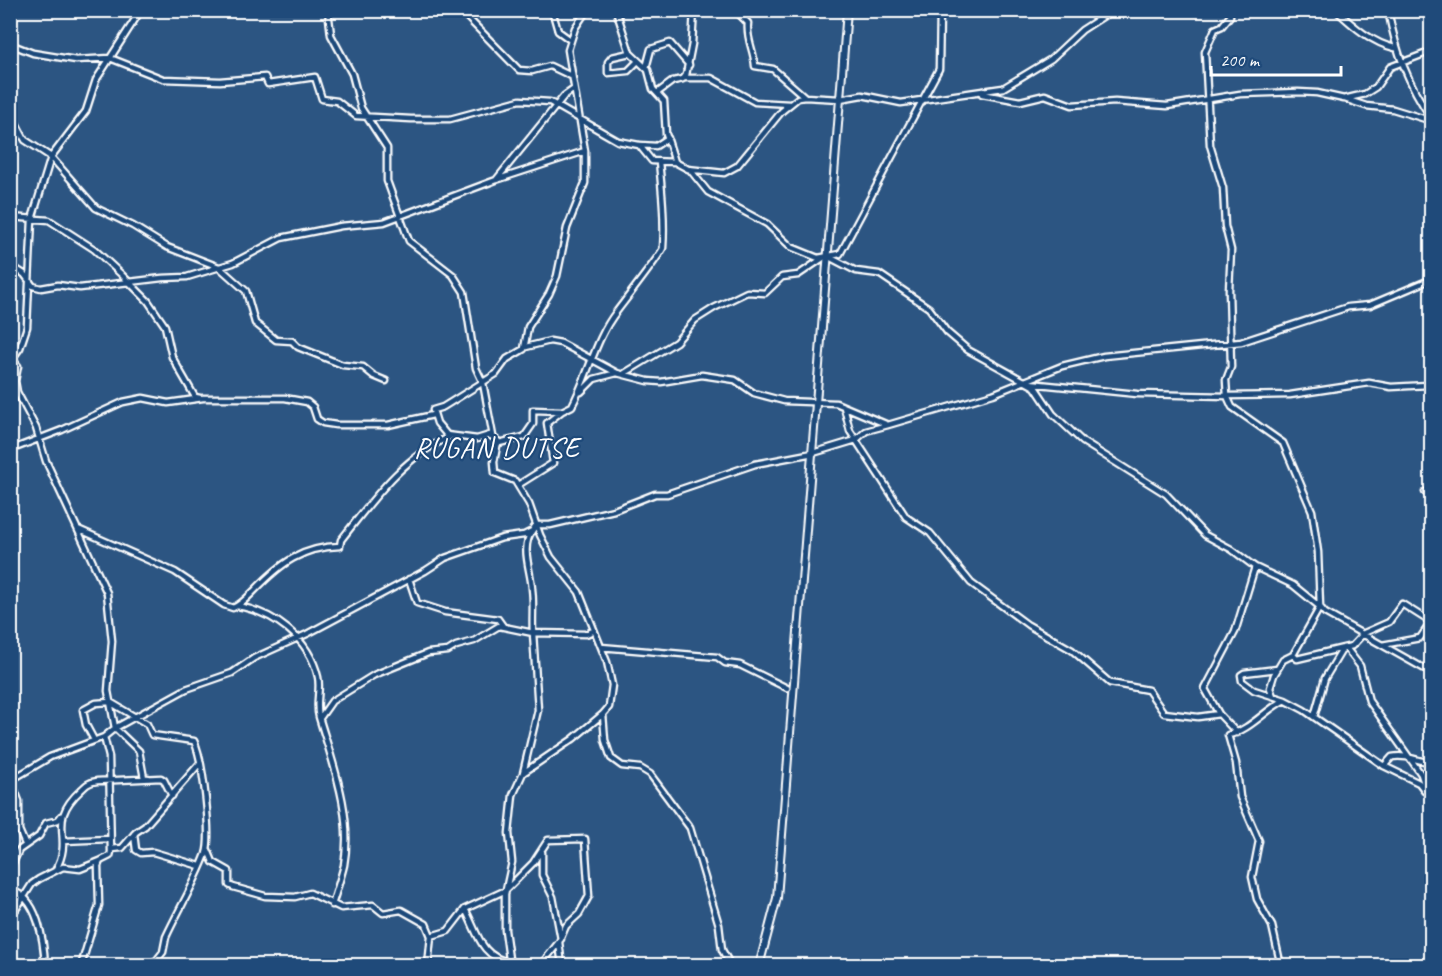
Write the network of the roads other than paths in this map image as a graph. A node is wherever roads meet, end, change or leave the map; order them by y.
1 (141, 10) edge
2 (328, 10) edge
3 (460, 10) edge
4 (552, 10) edge
5 (591, 10) edge
6 (616, 10) edge
7 (694, 10) edge
8 (740, 10) edge
9 (847, 10) edge
10 (940, 10) edge
11 (1113, 10) edge
12 (1230, 10) edge
13 (1336, 10) edge
14 (1388, 10) edge
15 (569, 39) junction
16 (10, 44) edge
17 (1395, 48) junction
18 (1431, 51) edge
19 (630, 53) junction
20 (110, 58) junction
21 (638, 61) junction
22 (1401, 63) junction
23 (689, 65) junction
24 (646, 68) junction
25 (571, 76) junction
26 (684, 78) junction
27 (573, 89) junction
28 (657, 93) junction
29 (978, 93) junction
30 (805, 97) junction
31 (840, 99) junction
32 (1209, 99) junction
33 (1344, 99) junction
34 (923, 101) junction
35 (790, 104) junction
36 (556, 107) junction
37 (365, 116) junction
38 (578, 118) junction
39 (1431, 120) edge
40 (10, 124) edge
41 (668, 138) junction
42 (639, 145) junction
43 (585, 151) junction
44 (51, 157) junction
45 (659, 162) junction
46 (675, 162) junction
47 (688, 169) junction
48 (496, 180) junction
49 (399, 216) junction
50 (10, 217) edge
51 (32, 219) junction
52 (826, 258) junction
53 (10, 265) edge
54 (219, 267) junction
55 (1431, 279) edge
56 (30, 282) junction
57 (130, 284) junction
58 (1232, 343) junction
59 (524, 349) junction
60 (11, 358) edge
61 (591, 360) junction
62 (616, 373) junction
63 (625, 373) junction
64 (386, 381) dead end
65 (483, 383) junction
66 (1025, 383) junction
67 (1431, 387) edge
68 (578, 394) junction
69 (1227, 396) junction
70 (203, 398) junction
71 (817, 402) junction
72 (844, 406) junction
73 (562, 411) junction
74 (433, 415) junction
75 (888, 425) junction
76 (493, 436) junction
77 (40, 437) junction
78 (452, 437) junction
79 (855, 440) junction
80 (499, 443) junction
81 (10, 450) edge
82 (813, 453) junction
83 (518, 485) junction
84 (1425, 492) dead end
85 (1431, 497) edge
86 (536, 525) junction
87 (78, 530) junction
88 (532, 531) junction
89 (1255, 567) junction
90 (409, 579) junction
91 (237, 606) junction
92 (1320, 607) junction
93 (1431, 621) edge
94 (503, 626) junction
95 (1426, 628) dead end
96 (593, 631) junction
97 (533, 633) junction
98 (1362, 635) junction
99 (298, 638) junction
100 (1381, 645) junction
101 (601, 647) junction
102 (1344, 648) junction
103 (1293, 655) junction
104 (1277, 669) junction
105 (1431, 673) edge
106 (787, 688) dead end
107 (1273, 696) junction
108 (1286, 700) junction
109 (110, 702) junction
110 (603, 714) junction
111 (1219, 714) junction
112 (135, 717) junction
113 (1314, 717) junction
114 (320, 719) junction
115 (115, 728) junction
116 (1237, 733) junction
117 (104, 737) junction
118 (94, 740) junction
119 (1409, 755) junction
120 (1431, 762) edge
121 (200, 763) junction
122 (1384, 766) junction
123 (523, 773) junction
124 (147, 778) junction
125 (110, 781) junction
126 (1430, 783) edge
127 (172, 796) junction
128 (1430, 798) edge
129 (61, 816) junction
130 (134, 834) junction
131 (110, 839) junction
132 (63, 842) junction
133 (25, 844) junction
134 (207, 847) junction
135 (542, 847) junction
136 (111, 849) junction
137 (100, 861) junction
138 (200, 866) junction
139 (10, 869) edge
140 (56, 869) junction
141 (506, 890) junction
142 (10, 891) edge
143 (24, 897) junction
144 (332, 905) junction
145 (465, 909) junction
146 (10, 912) edge
147 (431, 936) junction
148 (560, 940) junction
149 (510, 964) edge
150 (45, 966) edge
151 (81, 966) edge
152 (152, 966) edge
153 (428, 966) edge
154 (540, 966) edge
155 (562, 966) edge
156 (731, 966) edge
157 (759, 966) edge
158 (1281, 966) edge

1 - 20 street
2 - 37 street
3 - 25 street
4 - 15 street
5 - 15 street
6 - 19 street
7 - 23 street
8 - 30 street
9 - 31 main road
10 - 34 street
11 - 29 street
12 - 32 street
13 - 17 street
14 - 17 street
15 - 25 street
16 - 20 street
17 - 22 street
18 - 22 street
19 - 21 street
19 - 21 street
20 - 37 street
20 - 44 street
21 - 24 street
22 - 33 street
22 - 39 street
23 - 24 street
23 - 26 street
24 - 28 street
25 - 27 street
26 - 28 street
26 - 35 street
27 - 36 street
27 - 38 street
28 - 41 street
29 - 32 street
29 - 34 street
30 - 31 street
30 - 35 street
31 - 34 street
31 - 52 main road
32 - 33 street
32 - 58 street
33 - 39 street
34 - 52 street
35 - 47 street
36 - 37 street
36 - 38 street
36 - 48 street
37 - 49 street
38 - 42 street
38 - 43 street
40 - 44 street
41 - 42 street
41 - 46 street
42 - 45 street
43 - 48 street
43 - 59 street
44 - 51 street
44 - 54 street
45 - 46 street
45 - 61 street
46 - 47 street
47 - 52 street
48 - 49 street
49 - 54 street
49 - 65 street
50 - 51 street
51 - 56 street
51 - 57 street
52 - 63 street
52 - 66 street
52 - 71 main road
53 - 56 street
54 - 57 street
54 - 64 street
55 - 58 street
56 - 57 street
56 - 60 street
57 - 70 street
58 - 66 street
58 - 69 street
59 - 61 street
59 - 65 street
60 - 77 street
61 - 62 street
61 - 68 street
62 - 63 street
62 - 68 street
63 - 71 street
65 - 74 street
65 - 76 street
66 - 69 street
66 - 75 street
66 - 89 street
67 - 69 street
68 - 73 street
69 - 92 street
70 - 74 street
70 - 77 street
71 - 72 street
71 - 82 main road
72 - 75 street
72 - 79 street
73 - 80 street
73 - 83 street
74 - 78 street
75 - 79 street
76 - 78 street
76 - 80 street
77 - 81 street
77 - 87 street
78 - 91 street
79 - 82 street
79 - 111 street
80 - 83 street
82 - 86 street
82 - 157 main road
83 - 86 street
84 - 85 street
86 - 88 street
86 - 96 street
87 - 91 street
87 - 109 street
88 - 90 street
88 - 97 street
89 - 92 street
89 - 111 street
90 - 94 street
90 - 99 street
91 - 99 street
92 - 98 street
92 - 103 street
93 - 98 street
94 - 97 street
94 - 114 street
95 - 100 street
96 - 97 street
96 - 101 street
97 - 123 street
98 - 100 street
98 - 102 street
99 - 112 street
99 - 114 street
100 - 105 street
101 - 106 street
101 - 110 street
102 - 103 street
102 - 113 street
102 - 119 street
103 - 104 street
104 - 107 street
104 - 107 street
107 - 108 street
108 - 113 street
108 - 116 street
109 - 112 street
109 - 115 street
109 - 118 street
110 - 123 street
110 - 156 street
111 - 116 street
112 - 115 street
112 - 121 street
113 - 122 street
114 - 144 street
115 - 117 street
115 - 124 street
116 - 158 street
117 - 118 street
117 - 125 street
118 - 133 street
119 - 120 street
119 - 122 street
119 - 126 street
121 - 127 street
121 - 134 street
122 - 128 street
123 - 141 street
124 - 125 street
124 - 127 street
125 - 129 street
125 - 131 street
126 - 128 street
127 - 130 street
129 - 132 street
129 - 133 street
130 - 136 street
130 - 138 street
131 - 132 street
131 - 136 street
132 - 140 street
133 - 139 street
134 - 138 street
134 - 144 street
135 - 141 street
135 - 148 street
135 - 148 street
136 - 137 street
137 - 140 street
137 - 151 street
138 - 152 street
140 - 143 street
141 - 145 street
141 - 149 street
142 - 143 street
143 - 146 street
143 - 150 street
144 - 147 street
145 - 147 street
145 - 149 street
147 - 153 street
148 - 154 street
148 - 155 street

